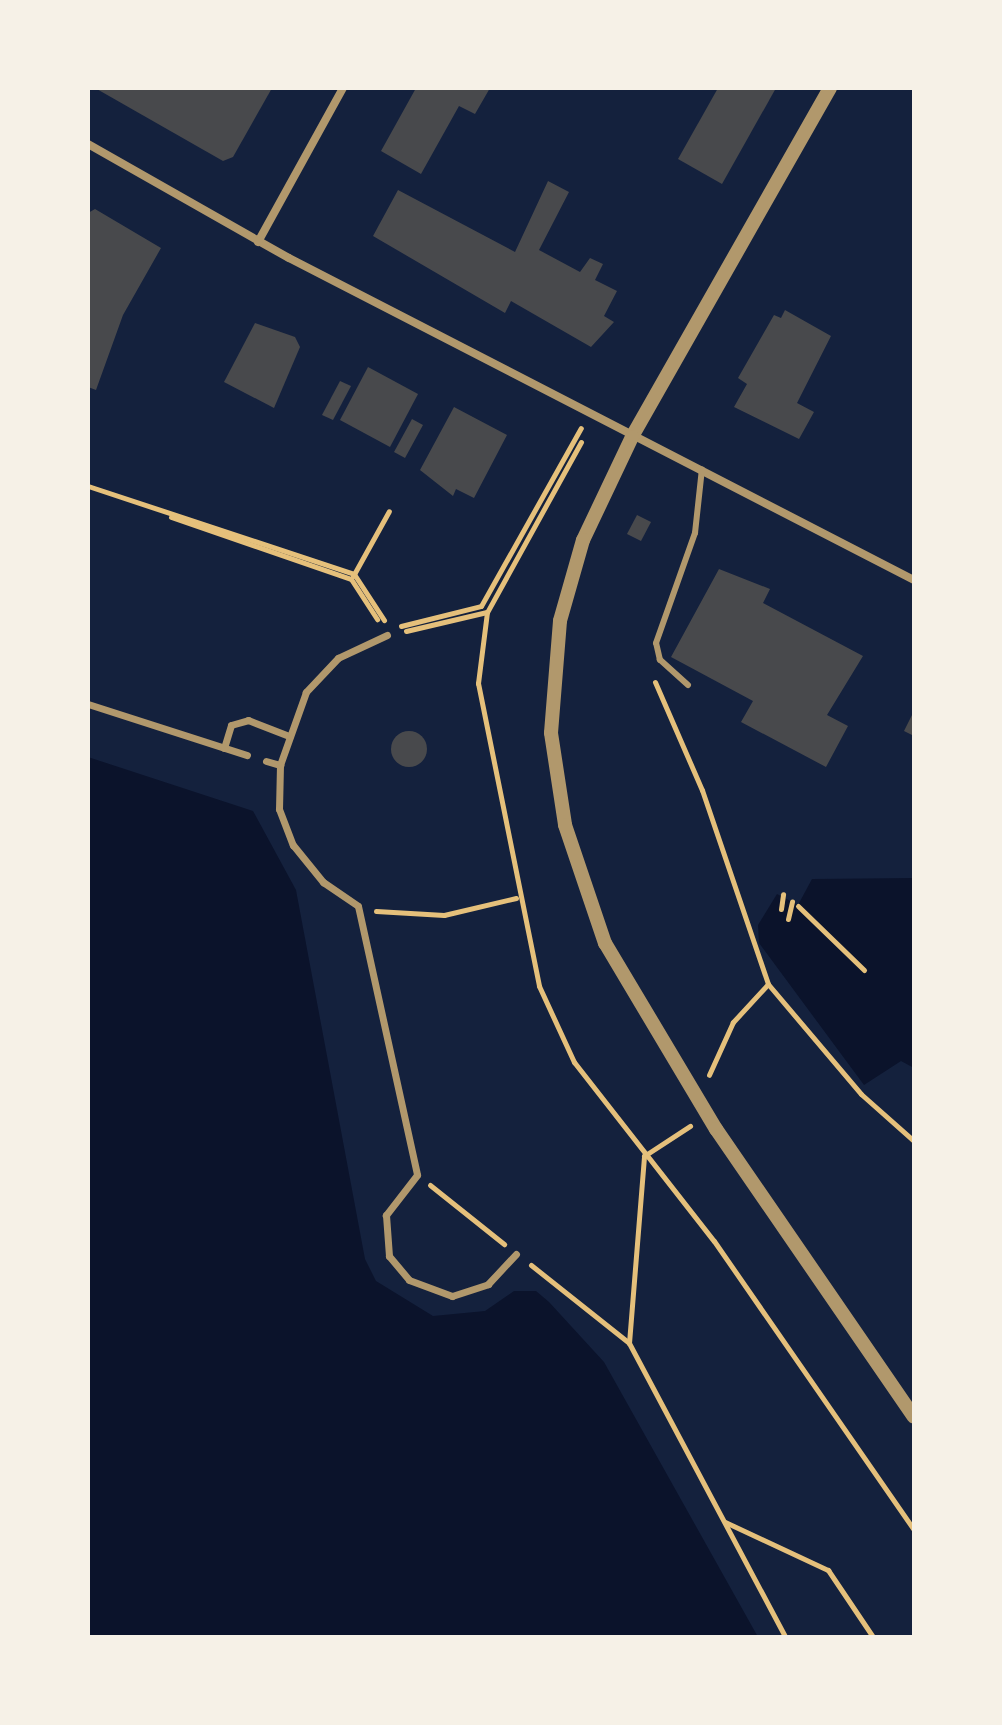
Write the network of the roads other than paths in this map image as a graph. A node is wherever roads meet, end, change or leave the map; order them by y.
1 (343, 88) edge
2 (830, 88) edge
3 (88, 144) edge
4 (258, 242) junction
5 (632, 437) junction
6 (702, 469) junction
7 (914, 580) edge
8 (387, 635) road end
9 (688, 685) dead end
10 (88, 704) edge
11 (289, 736) junction
12 (224, 748) junction
13 (247, 755) dead end
14 (266, 761) dead end
15 (280, 765) junction
16 (516, 1254) road end
17 (914, 1417) edge

1 - 4 street
2 - 5 street
3 - 4 street
4 - 5 street
5 - 6 street
5 - 17 street
6 - 7 street
6 - 9 lane
8 - 11 street
10 - 12 street
11 - 12 street
11 - 15 street
12 - 13 street
14 - 15 street
15 - 16 street

